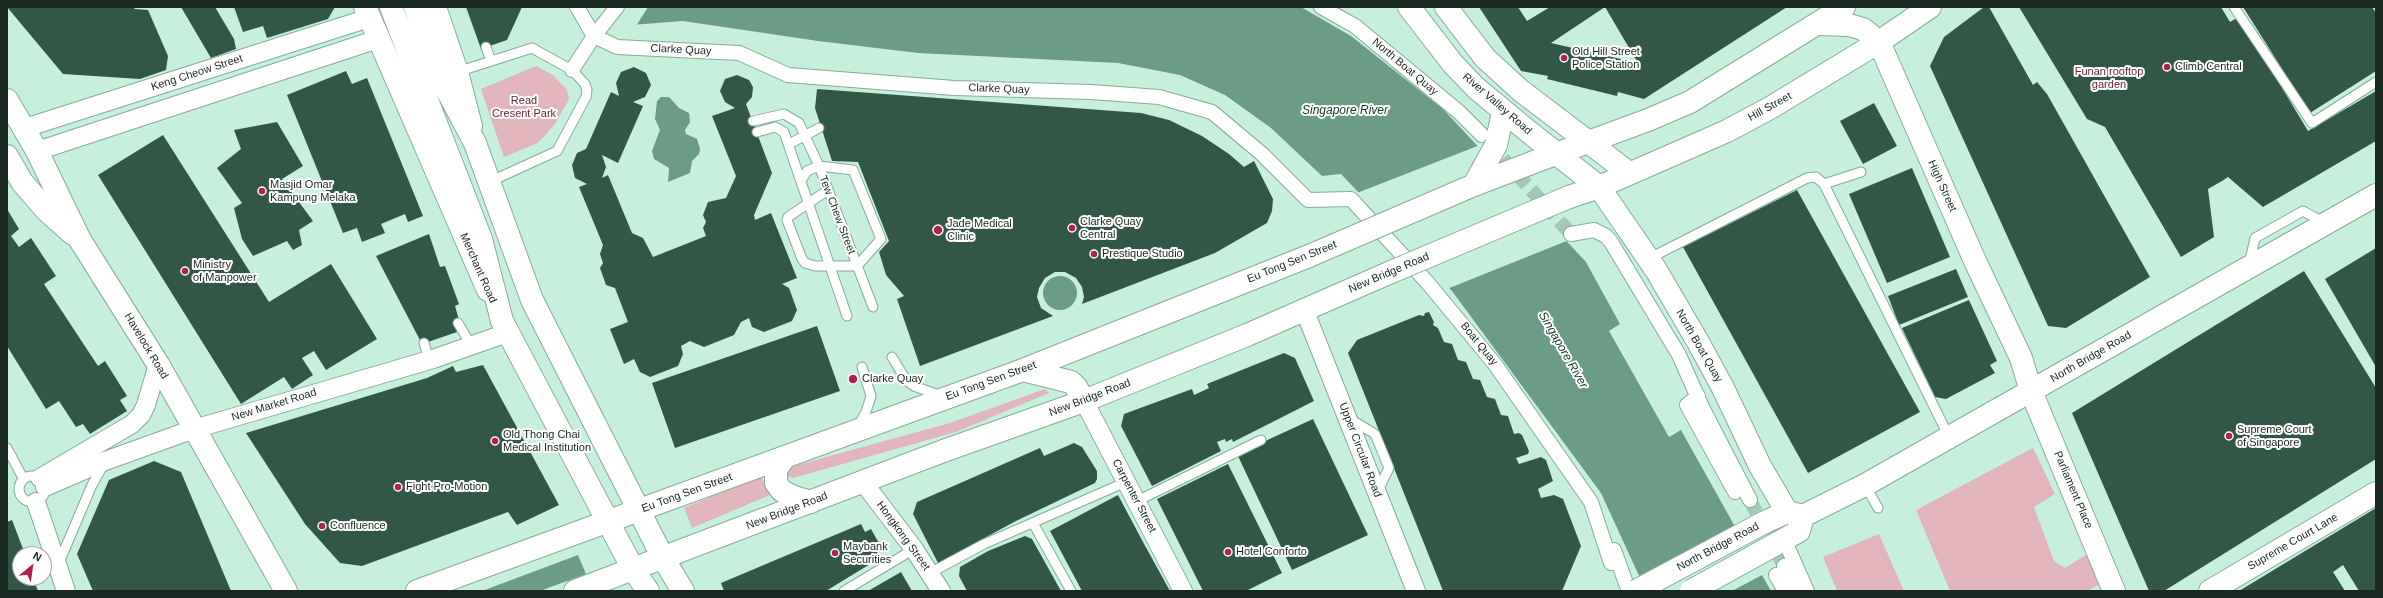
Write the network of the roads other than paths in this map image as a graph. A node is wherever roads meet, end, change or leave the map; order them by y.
1 (391, 7) edge
2 (415, 7) edge
3 (435, 7) edge
4 (577, 7) edge
5 (617, 7) edge
6 (1321, 7) edge
7 (1409, 7) edge
8 (1446, 7) edge
9 (1844, 7) edge
10 (1930, 7) edge
11 (2234, 7) edge
12 (367, 12) edge
13 (1818, 24) junction
14 (594, 36) junction
15 (309, 37) junction
16 (378, 40) junction
17 (1879, 42) junction
18 (486, 47) dead end
19 (317, 59) junction
20 (491, 61) junction
21 (572, 70) junction
22 (203, 71) junction
23 (457, 72) junction
24 (2376, 82) edge
25 (144, 90) junction
26 (212, 93) junction
27 (7, 100) edge
28 (101, 104) junction
29 (153, 112) junction
30 (1503, 112) junction
31 (753, 121) dead end
32 (110, 126) junction
33 (24, 128) junction
34 (819, 128) dead end
35 (757, 132) dead end
36 (805, 135) junction
37 (1489, 140) junction
38 (1588, 142) junction
39 (475, 143) junction
40 (789, 144) junction
41 (37, 151) junction
42 (1558, 155) junction
43 (8, 161) edge
44 (819, 166) junction
45 (1861, 172) dead end
46 (1629, 173) junction
47 (801, 181) junction
48 (489, 182) junction
49 (1824, 184) junction
50 (1474, 185) junction
51 (1599, 187) junction
52 (828, 190) junction
53 (2376, 195) edge
54 (1351, 199) joint
55 (808, 202) junction
56 (1571, 234) dead end
57 (80, 240) junction
58 (1648, 259) junction
59 (857, 266) junction
60 (831, 267) junction
61 (873, 307) dead end
62 (1304, 309) junction
63 (847, 316) dead end
64 (458, 323) dead end
65 (504, 327) junction
66 (471, 345) junction
67 (892, 357) dead end
68 (158, 364) junction
69 (862, 367) dead end
70 (1023, 370) junction
71 (2031, 391) junction
72 (946, 398) junction
73 (1084, 401) junction
74 (194, 429) junction
75 (855, 432) junction
76 (1949, 437) junction
77 (1261, 440) dead end
78 (7, 448) edge
79 (784, 458) junction
80 (106, 461) junction
81 (863, 482) junction
82 (1126, 482) junction
83 (1865, 485) junction
84 (36, 486) junction
85 (2376, 493) edge
86 (1137, 501) junction
87 (810, 502) junction
88 (1591, 502) junction
89 (1746, 503) tunnel mouth
90 (1878, 508) dead end
91 (639, 510) junction
92 (1795, 514) junction
93 (609, 521) junction
94 (1033, 523) junction
95 (1783, 545) junction
96 (914, 549) junction
97 (663, 558) junction
98 (1612, 563) dead end
99 (58, 566) junction
100 (633, 569) junction
101 (930, 572) junction
102 (1631, 589) edge
103 (66, 591) edge
104 (286, 591) edge
105 (417, 591) edge
106 (575, 591) edge
107 (648, 591) edge
108 (683, 591) edge
109 (844, 591) edge
110 (941, 591) edge
111 (1071, 591) edge
112 (1183, 591) edge
113 (1416, 591) edge
114 (1691, 591) edge
115 (1785, 591) edge
116 (1798, 591) edge
117 (1807, 591) edge
118 (2114, 591) edge
119 (2210, 591) edge

1 - 65 main road
2 - 39 main road
3 - 23 main road
4 - 14 street
5 - 14 street
6 - 37 street, North Boat Quay
7 - 30 main road, River Valley Road
8 - 38 main road
9 - 13 main road
10 - 17 main road, Hill Street
11 - 24 lane
12 - 15 street, Keng Cheow Street
12 - 16 main road, Merchant Road
13 - 17 main road, High Street
13 - 38 main road
14 - 21 street
14 - 54 street, Clarke Quay
15 - 19 street
15 - 22 street, Keng Cheow Street
16 - 19 street
16 - 65 main road, Merchant Road
17 - 46 main road, Hill Street
17 - 71 main road, High Street
18 - 20 lane
19 - 26 street
20 - 21 lane
20 - 23 lane
21 - 48 lane
22 - 25 street, Keng Cheow Street
22 - 26 street
23 - 39 main road
25 - 28 street, Keng Cheow Street
25 - 29 street
26 - 29 street
27 - 33 main road, Havelock Road
28 - 32 street
28 - 33 street, Keng Cheow Street
29 - 32 street
30 - 37 main road
30 - 42 main road, River Valley Road
31 - 36 lane
32 - 41 street
33 - 41 main road, Havelock Road
34 - 36 lane
35 - 40 lane
36 - 40 lane
36 - 44 lane
37 - 50 main road, bridge
38 - 42 main road
38 - 46 main road
39 - 48 main road
40 - 47 lane
41 - 57 main road, Havelock Road
42 - 50 main road, Eu Tong Sen Street, bridge
42 - 51 main road, River Valley Road
43 - 57 main road
44 - 47 lane, Tew Chew Street
44 - 52 lane, Tew Chew Street
44 - 59 lane
45 - 49 lane
46 - 51 main road, Hill Street
47 - 55 lane, Tew Chew Street
48 - 91 main road
49 - 58 lane
49 - 76 lane
50 - 70 main road, Eu Tong Sen Street, bridge
51 - 58 main road, North Boat Quay
51 - 62 main road, New Bridge Road, bridge
52 - 55 lane
52 - 59 lane, Tew Chew Street
53 - 71 main road, North Bridge Road
54 - 88 street, Boat Quay
55 - 60 lane, Tew Chew Street
55 - 60 lane
56 - 89 street, North Boat Quay
57 - 68 main road, Havelock Road
58 - 92 main road, North Boat Quay
59 - 60 lane
59 - 61 lane, Tew Chew Street
60 - 63 lane, Tew Chew Street
62 - 73 main road, New Bridge Road
62 - 113 street, Upper Circular Road
64 - 66 lane
65 - 66 street, New Market Road
65 - 93 main road, Merchant Road
66 - 74 street, New Market Road
67 - 72 lane
68 - 74 main road, Havelock Road
68 - 84 street
69 - 75 lane
70 - 72 main road, Eu Tong Sen Street
70 - 73 main road
71 - 76 main road, North Bridge Road
71 - 118 main road, Parliament Place
72 - 75 main road, Eu Tong Sen Street
73 - 81 main road, New Bridge Road
73 - 82 street, Carpenter Street
74 - 80 street, New Market Road
74 - 104 main road, Havelock Road
75 - 79 main road, Eu Tong Sen Street
76 - 83 main road, North Bridge Road
77 - 86 lane
78 - 84 lane
79 - 87 main road
79 - 91 main road, Eu Tong Sen Street
80 - 84 street, New Market Road
80 - 99 lane
81 - 87 main road, New Bridge Road
81 - 96 street, Hongkong Street
82 - 86 street, Carpenter Street
82 - 94 lane
83 - 90 lane
83 - 92 main road, North Bridge Road
84 - 99 street
85 - 119 main road, Supreme Court Lane
86 - 112 street, Carpenter Street
87 - 97 main road, New Bridge Road
88 - 98 street, Boat Quay
88 - 102 street, Boat Quay
91 - 93 main road, Eu Tong Sen Street
91 - 97 main road
92 - 95 main road
92 - 102 main road, North Bridge Road, bridge
93 - 100 main road, Merchant Road
93 - 105 main road, Eu Tong Sen Street
94 - 101 lane
94 - 111 lane
95 - 114 main road, bridge
95 - 117 street
96 - 101 street, Hongkong Street
96 - 109 lane
97 - 100 main road, New Bridge Road
97 - 108 main road
99 - 103 street
100 - 106 main road, New Bridge Road
100 - 107 main road, Merchant Road
101 - 110 street, Hongkong Street
115 - 116 street

